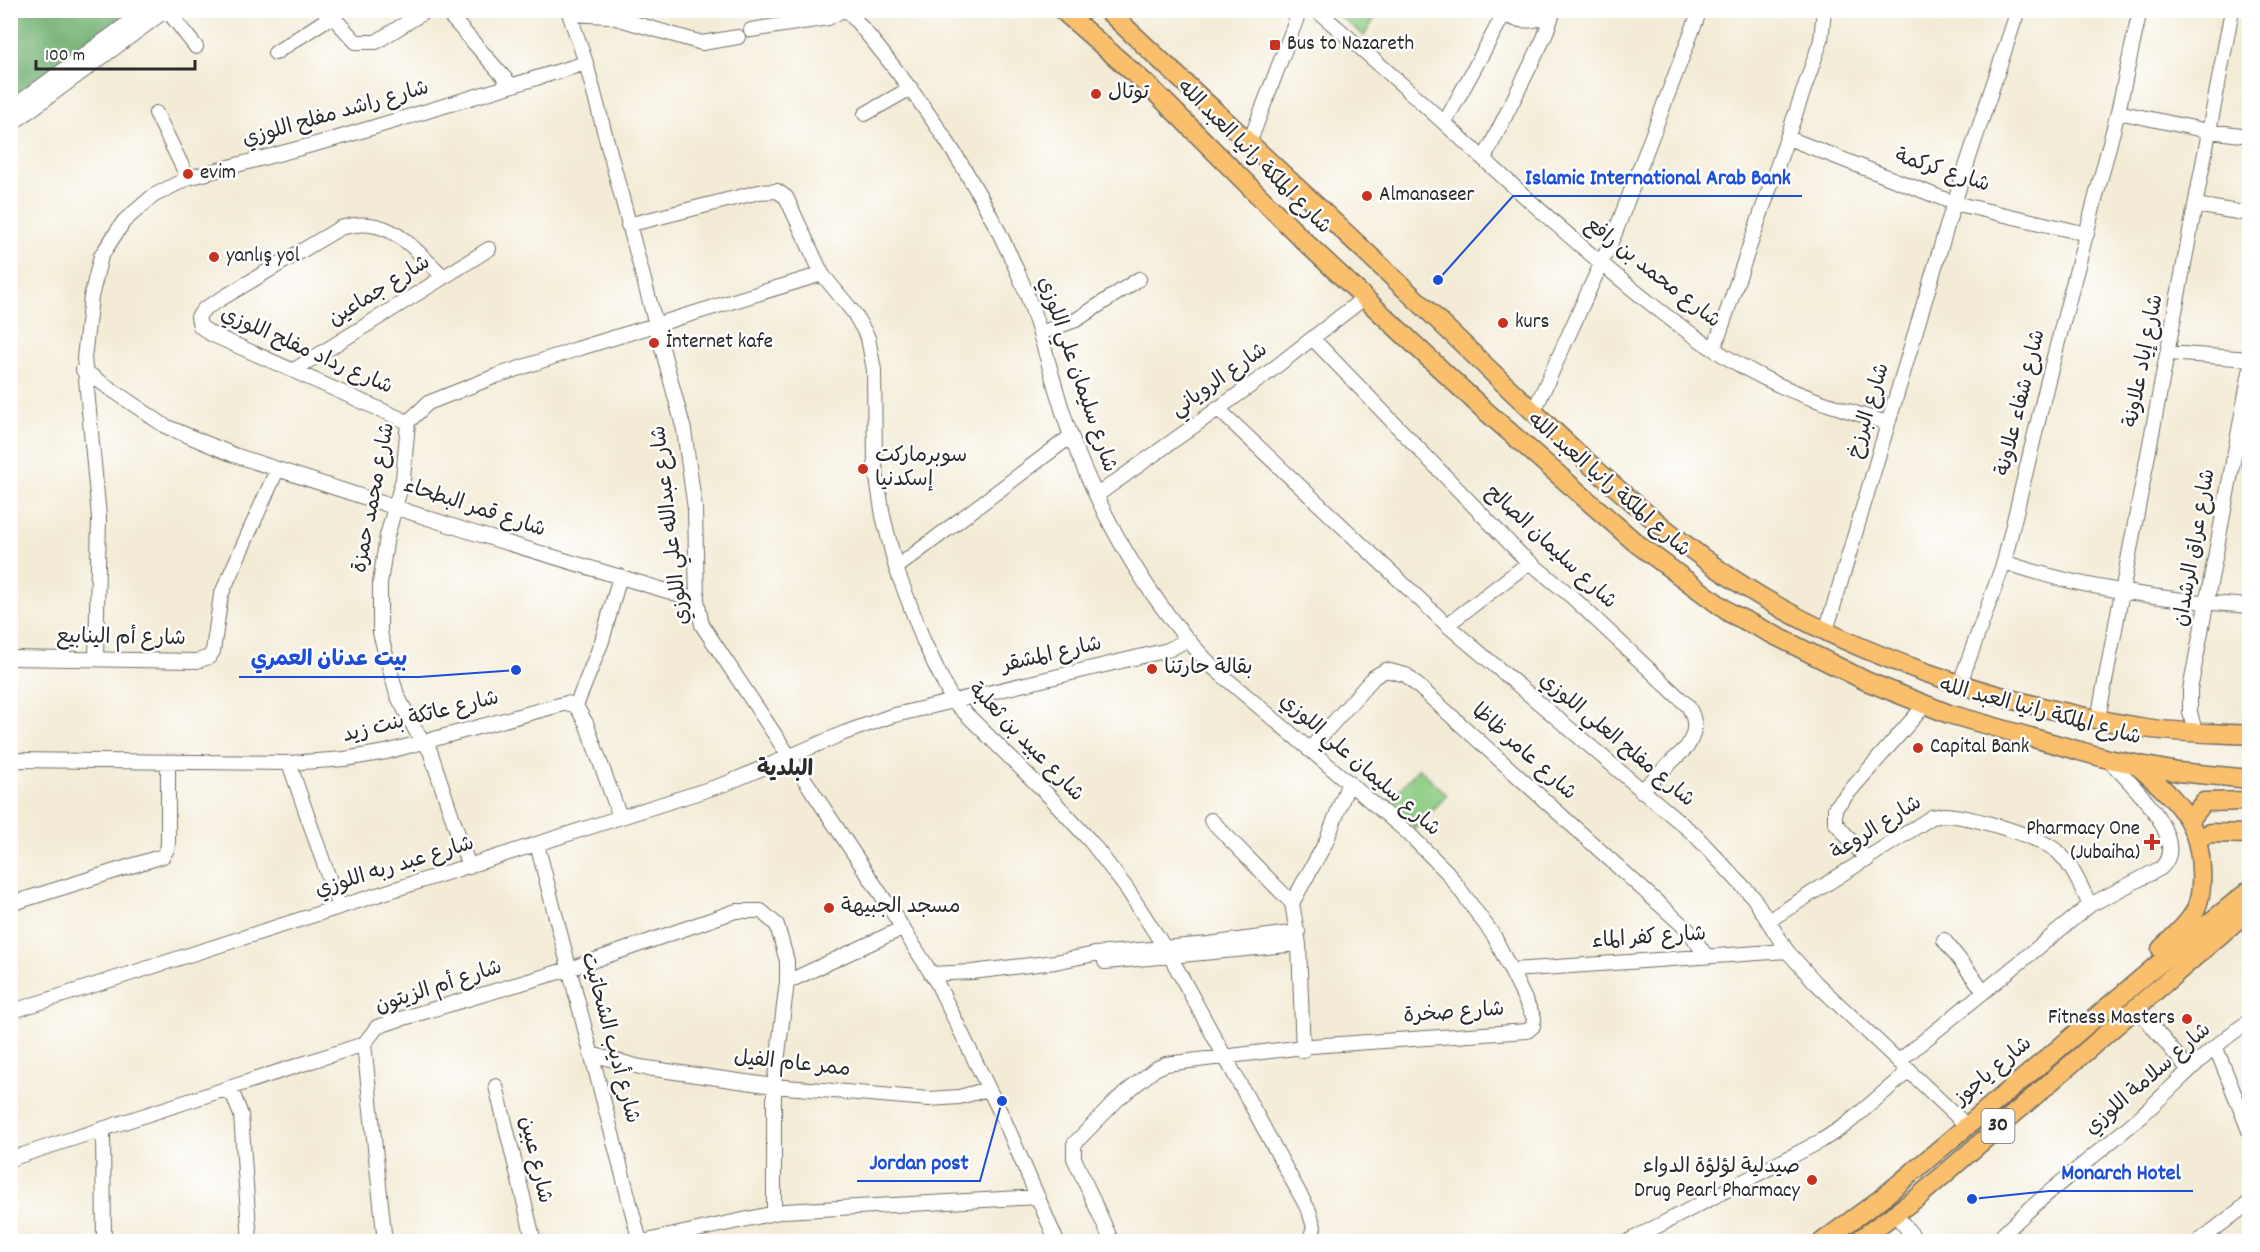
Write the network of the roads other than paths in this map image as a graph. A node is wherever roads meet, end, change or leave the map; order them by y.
1 (146, 10) edge
2 (166, 10) edge
3 (427, 10) edge
4 (445, 10) edge
5 (845, 10) edge
6 (1062, 10) edge
7 (1107, 10) edge
8 (1300, 10) edge
9 (1316, 10) edge
10 (1700, 10) edge
11 (1824, 10) edge
12 (2018, 10) edge
13 (2140, 10) edge
14 (2232, 10) edge
15 (569, 12) edge
16 (1503, 12) edge
17 (1554, 12) edge
18 (196, 47) dead end
19 (275, 53) dead end
20 (586, 63) junction
21 (510, 84) junction
22 (911, 88) junction
23 (10, 109) edge
24 (2118, 112) junction
25 (156, 113) dead end
26 (865, 114) dead end
27 (1445, 122) junction
28 (10, 125) edge
29 (2208, 131) junction
30 (2250, 136) edge
31 (1788, 138) junction
32 (1250, 141) junction
33 (1484, 159) junction
34 (188, 178) junction
35 (1954, 202) junction
36 (2195, 205) junction
37 (2250, 214) edge
38 (628, 225) junction
39 (2087, 234) junction
40 (489, 249) dead end
41 (1601, 263) junction
42 (822, 274) junction
43 (444, 277) junction
44 (1139, 279) dead end
45 (1364, 298) junction
46 (655, 327) junction
47 (1040, 333) junction
48 (1313, 339) junction
49 (1714, 349) junction
50 (2168, 353) junction
51 (2250, 359) edge
52 (83, 370) junction
53 (294, 370) junction
54 (2250, 372) edge
55 (1217, 408) junction
56 (1534, 411) junction
57 (408, 422) junction
58 (1887, 423) junction
59 (1071, 436) junction
60 (277, 470) junction
61 (1097, 495) junction
62 (396, 507) junction
63 (1530, 562) junction
64 (2004, 562) junction
65 (896, 568) junction
66 (620, 576) junction
67 (2124, 591) junction
68 (697, 600) junction
69 (2208, 602) junction
70 (2250, 606) edge
71 (1448, 625) junction
72 (1826, 631) junction
73 (1187, 640) junction
74 (10, 658) edge
75 (96, 659) junction
76 (1960, 683) junction
77 (952, 700) junction
78 (1925, 705) junction
79 (576, 706) junction
80 (2098, 718) junction
81 (2195, 732) junction
82 (2250, 735) edge
83 (424, 742) junction
84 (1309, 750) junction
85 (789, 757) junction
86 (2108, 759) junction
87 (10, 760) edge
88 (168, 763) junction
89 (289, 763) junction
90 (2136, 764) junction
91 (2250, 779) edge
92 (1349, 782) junction
93 (1641, 791) junction
94 (2250, 801) edge
95 (620, 817) junction
96 (1211, 820) dead end
97 (2190, 820) junction
98 (2250, 834) edge
99 (2198, 838) junction
100 (537, 844) junction
101 (1867, 860) junction
102 (470, 867) junction
103 (2250, 890) edge
104 (1292, 903) junction
105 (10, 904) edge
106 (2090, 905) junction
107 (339, 906) junction
108 (2250, 909) edge
109 (1768, 921) junction
110 (903, 928) junction
111 (1298, 938) junction
112 (1944, 940) dead end
113 (1167, 951) junction
114 (1787, 951) junction
115 (1706, 956) junction
116 (569, 969) junction
117 (1513, 970) junction
118 (931, 974) junction
119 (787, 982) junction
120 (1984, 991) junction
121 (2136, 1007) junction
122 (10, 1012) edge
123 (2250, 1021) edge
124 (2081, 1029) junction
125 (1527, 1030) joint
126 (364, 1044) junction
127 (2216, 1048) junction
128 (1300, 1049) junction
129 (591, 1054) junction
130 (1223, 1058) junction
131 (1899, 1061) junction
132 (1910, 1070) junction
133 (2189, 1070) junction
134 (496, 1086) dead end
135 (774, 1086) junction
136 (989, 1089) junction
137 (226, 1090) junction
138 (1966, 1125) junction
139 (103, 1131) junction
140 (2250, 1133) edge
141 (10, 1159) edge
142 (1038, 1197) junction
143 (2250, 1202) edge
144 (774, 1213) junction
145 (1895, 1214) junction
146 (1311, 1238) edge
147 (104, 1242) edge
148 (250, 1242) edge
149 (385, 1242) edge
150 (534, 1242) edge
151 (641, 1242) edge
152 (1057, 1242) edge
153 (1113, 1242) edge
154 (1627, 1242) edge
155 (1822, 1242) edge
156 (1856, 1242) edge
157 (1918, 1242) edge
158 (1996, 1242) edge
159 (2198, 1242) edge

1 - 23 street
2 - 18 street
2 - 28 street
3 - 19 street
4 - 21 street
5 - 15 street
5 - 22 street, شارع سليمان علي اللوزي
6 - 45 main road, شارع الملكة رانيا العبد الله
7 - 32 main road, شارع الملكة رانيا العبد الله
8 - 32 street
9 - 27 street, شارع محمد بن رافع
10 - 41 street
11 - 31 street
12 - 35 street, شارع البرزخ
13 - 24 street, شارع شفاء علاونة
14 - 29 street, شارع إياد علاونة
15 - 20 street, شارع عبدالله علي اللوزي
16 - 17 street
16 - 27 street
17 - 33 street
20 - 21 street, شارع راشد مفلح اللوزي
20 - 38 street, شارع عبدالله علي اللوزي
21 - 34 street, شارع راشد مفلح اللوزي
22 - 26 street
22 - 47 street, شارع سليمان علي اللوزي
24 - 29 street
24 - 39 street, شارع شفاء علاونة
25 - 34 street
27 - 33 street, شارع محمد بن رافع
29 - 30 street
29 - 36 street, شارع إياد علاونة
31 - 35 street, شارع كركمة
31 - 49 street
32 - 56 main road, شارع الملكة رانيا العبد الله
33 - 41 street, شارع محمد بن رافع
34 - 52 street, شارع راشد مفلح اللوزي
35 - 39 street, شارع كركمة
35 - 58 street, شارع البرزخ
36 - 37 street
36 - 50 street, شارع إياد علاونة
38 - 42 street, شارع عبيد بن ثعلبة
38 - 46 street, شارع عبدالله علي اللوزي
39 - 64 street, شارع شفاء علاونة
40 - 43 street, شارع جماعين
41 - 49 street, شارع محمد بن رافع
41 - 56 street
42 - 46 street, شارع محمد حمزة
42 - 65 street, شارع عبيد بن ثعلبة
43 - 53 street, شارع جماعين
43 - 53 street, شارع رداد مفلح اللوزي
44 - 47 street
45 - 48 street, شارع الروياني
45 - 78 main road, شارع الملكة رانيا العبد الله
46 - 57 street, شارع محمد حمزة
46 - 68 street, شارع عبدالله علي اللوزي
47 - 59 street, شارع سليمان علي اللوزي
48 - 55 street, شارع الروياني
48 - 63 street, شارع سليمان الصالح
49 - 58 street, شارع محمد بن رافع
50 - 51 street
50 - 67 street, شارع إياد علاونة
52 - 60 street, شارع قمر البطحاء
52 - 75 street, شارع راشد مفلح اللوزي
53 - 57 street, شارع رداد مفلح اللوزي
54 - 69 street, شارع عراق الرشدان
55 - 61 street, شارع الروياني
55 - 71 street, شارع مفلح العلي اللوزي
56 - 72 main road, شارع الملكة رانيا العبد الله
57 - 62 street, شارع محمد حمزة
58 - 72 street, شارع البرزخ
59 - 61 street, شارع سليمان علي اللوزي
59 - 65 street
60 - 62 street, شارع قمر البطحاء
60 - 75 street, شارع أم الينابيع
61 - 73 street, شارع سليمان علي اللوزي
62 - 66 street, شارع قمر البطحاء
62 - 83 street, شارع محمد حمزة
63 - 71 street
63 - 93 street, شارع سليمان الصالح
64 - 67 street
64 - 76 street, شارع شفاء علاونة
65 - 77 street, شارع عبيد بن ثعلبة
66 - 68 street, شارع قمر البطحاء
66 - 79 street
67 - 69 street
67 - 80 street, شارع إياد علاونة
68 - 85 street, شارع عبدالله علي اللوزي
69 - 70 street
69 - 81 street, شارع عراق الرشدان
71 - 93 street, شارع مفلح العلي اللوزي
72 - 76 main road, شارع الملكة رانيا العبد الله
73 - 77 street, شارع المشقر
73 - 84 street, شارع سليمان علي اللوزي
74 - 75 street, شارع أم الينابيع
76 - 80 main road, شارع الملكة رانيا العبد الله
77 - 85 street, شارع المشقر
77 - 113 street, شارع عبيد بن ثعلبة
78 - 86 main road, شارع الملكة رانيا العبد الله
78 - 101 street
79 - 83 street, شارع عاتكة بنت زيد
79 - 95 street
80 - 81 main road, شارع الملكة رانيا العبد الله
81 - 82 main road, شارع الملكة رانيا العبد الله
83 - 89 street, شارع عاتكة بنت زيد
83 - 102 street, شارع محمد حمزة
84 - 92 street, شارع سليمان علي اللوزي
84 - 115 street, شارع عامر ظاظا
85 - 95 street, شارع عبد ربه اللوزي
85 - 110 street, شارع عبدالله علي اللوزي
86 - 90 main road, شارع الملكة رانيا العبد الله
86 - 106 street
87 - 88 street, شارع عاتكة بنت زيد
88 - 89 street, شارع عاتكة بنت زيد
88 - 105 street
89 - 107 street
90 - 91 main road, شارع الملكة رانيا العبد الله
90 - 97 main road
92 - 104 street
92 - 117 street, شارع سليمان علي اللوزي
93 - 109 street, شارع مفلح العلي اللوزي
94 - 97 main road
95 - 100 street, شارع عبد ربه اللوزي
96 - 104 street
97 - 99 main road
98 - 99 main road
99 - 124 main road
100 - 102 street, شارع عبد ربه اللوزي
100 - 116 street, شارع أديب الشحاتيت
101 - 106 street, شارع الروعة
101 - 109 street, شارع الروعة
102 - 107 street, شارع عبد ربه اللوزي
103 - 124 main road, شارع ياجوز / 30
104 - 111 street
106 - 120 street
107 - 122 street, شارع عبد ربه اللوزي
108 - 121 main road, شارع ياجوز / 30
109 - 114 street, شارع مفلح العلي اللوزي
110 - 118 street, شارع عبدالله علي اللوزي
110 - 119 street
111 - 113 street
111 - 128 street
112 - 120 street
113 - 118 street
113 - 130 street, شارع عبيد بن ثعلبة
114 - 115 street, شارع كفر الماء
114 - 131 street, شارع مفلح العلي اللوزي
115 - 117 street, شارع كفر الماء
116 - 119 street, شارع أم الزيتون
116 - 126 street, شارع أم الزيتون
116 - 129 street, شارع أديب الشحاتيت
117 - 125 street, شارع سليمان علي اللوزي
118 - 136 street, شارع عبدالله علي اللوزي
119 - 135 street
120 - 131 street
121 - 133 street
121 - 145 main road, شارع ياجوز / 30
123 - 127 street, شارع سلامة اللوزي
124 - 138 main road, شارع ياجوز / 30
125 - 128 street, شارع صخرة
126 - 137 street, شارع أم الزيتون
126 - 149 street
127 - 133 street, شارع سلامة اللوزي
127 - 140 street
128 - 130 street, شارع صخرة
129 - 135 street, ممر عام الفيل
129 - 151 street, شارع أديب الشحاتيت
130 - 146 street, شارع عبيد بن ثعلبة
130 - 153 street, شارع صخرة
131 - 132 street, شارع مفلح العلي اللوزي
132 - 138 street, شارع مفلح العلي اللوزي
132 - 154 street
133 - 158 street, شارع سلامة اللوزي
134 - 150 street, شارع عبين
135 - 136 street, ممر عام الفيل
135 - 144 street
136 - 142 street, شارع عبدالله علي اللوزي
137 - 139 street, شارع أم الزيتون
137 - 148 street
138 - 155 main road, شارع ياجوز / 30
139 - 141 street, شارع أم الزيتون
139 - 147 street
142 - 144 street
142 - 152 street, شارع عبدالله علي اللوزي
143 - 159 street
144 - 151 street
145 - 156 main road, شارع ياجوز / 30
145 - 157 street

